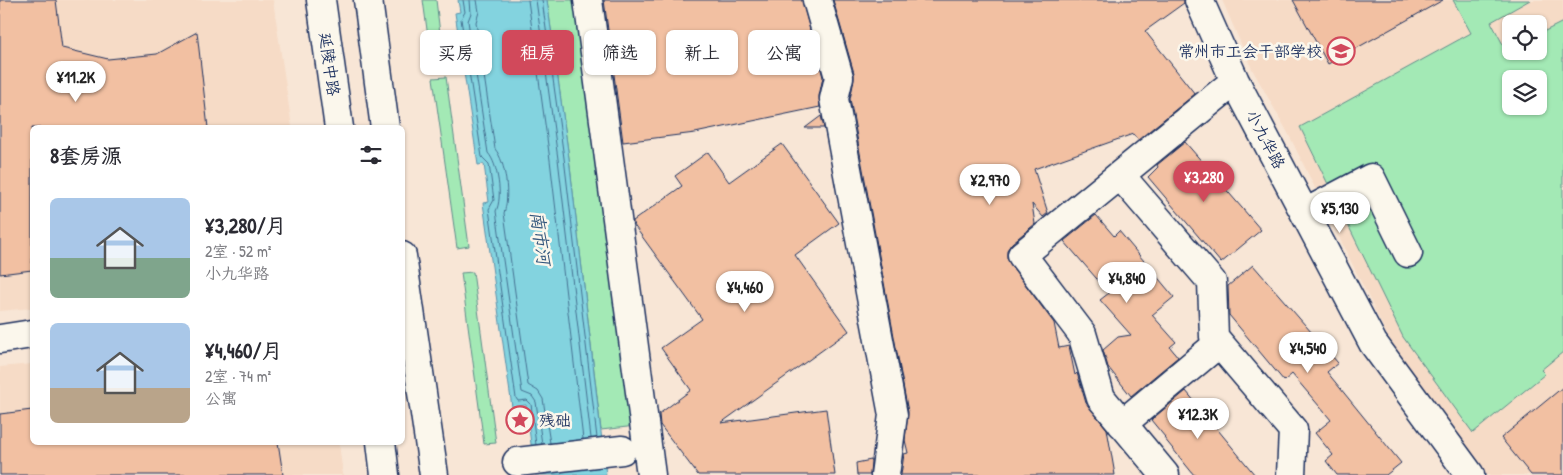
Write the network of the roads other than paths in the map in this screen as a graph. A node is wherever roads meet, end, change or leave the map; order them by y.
1 (321, 0) edge
2 (368, 0) edge
3 (588, 0) edge
4 (817, 0) edge
5 (1200, 0) edge
6 (1235, 80) junction
7 (340, 125) edge
8 (385, 125) edge
9 (1120, 175) junction
10 (1305, 213) junction
11 (1408, 253) dead end
12 (405, 277) edge
13 (30, 334) edge
14 (0, 339) edge
15 (1219, 343) junction
16 (1122, 424) junction
17 (381, 445) edge
18 (622, 450) dead end
19 (517, 462) dead end
20 (385, 475) edge
21 (434, 475) edge
22 (651, 475) edge
23 (885, 475) edge
24 (1165, 475) edge
25 (1291, 475) edge
26 (1470, 475) edge

1 - 7 street, 延陵中路
2 - 8 street
3 - 22 street
4 - 23 street
5 - 6 street, 小九华路
6 - 9 street
6 - 10 street, 小九华路
9 - 15 street
9 - 16 street
10 - 11 street
10 - 26 street, 小九华路
12 - 21 street
13 - 14 street
15 - 16 street
15 - 25 street
16 - 24 street
17 - 20 street
18 - 19 street

